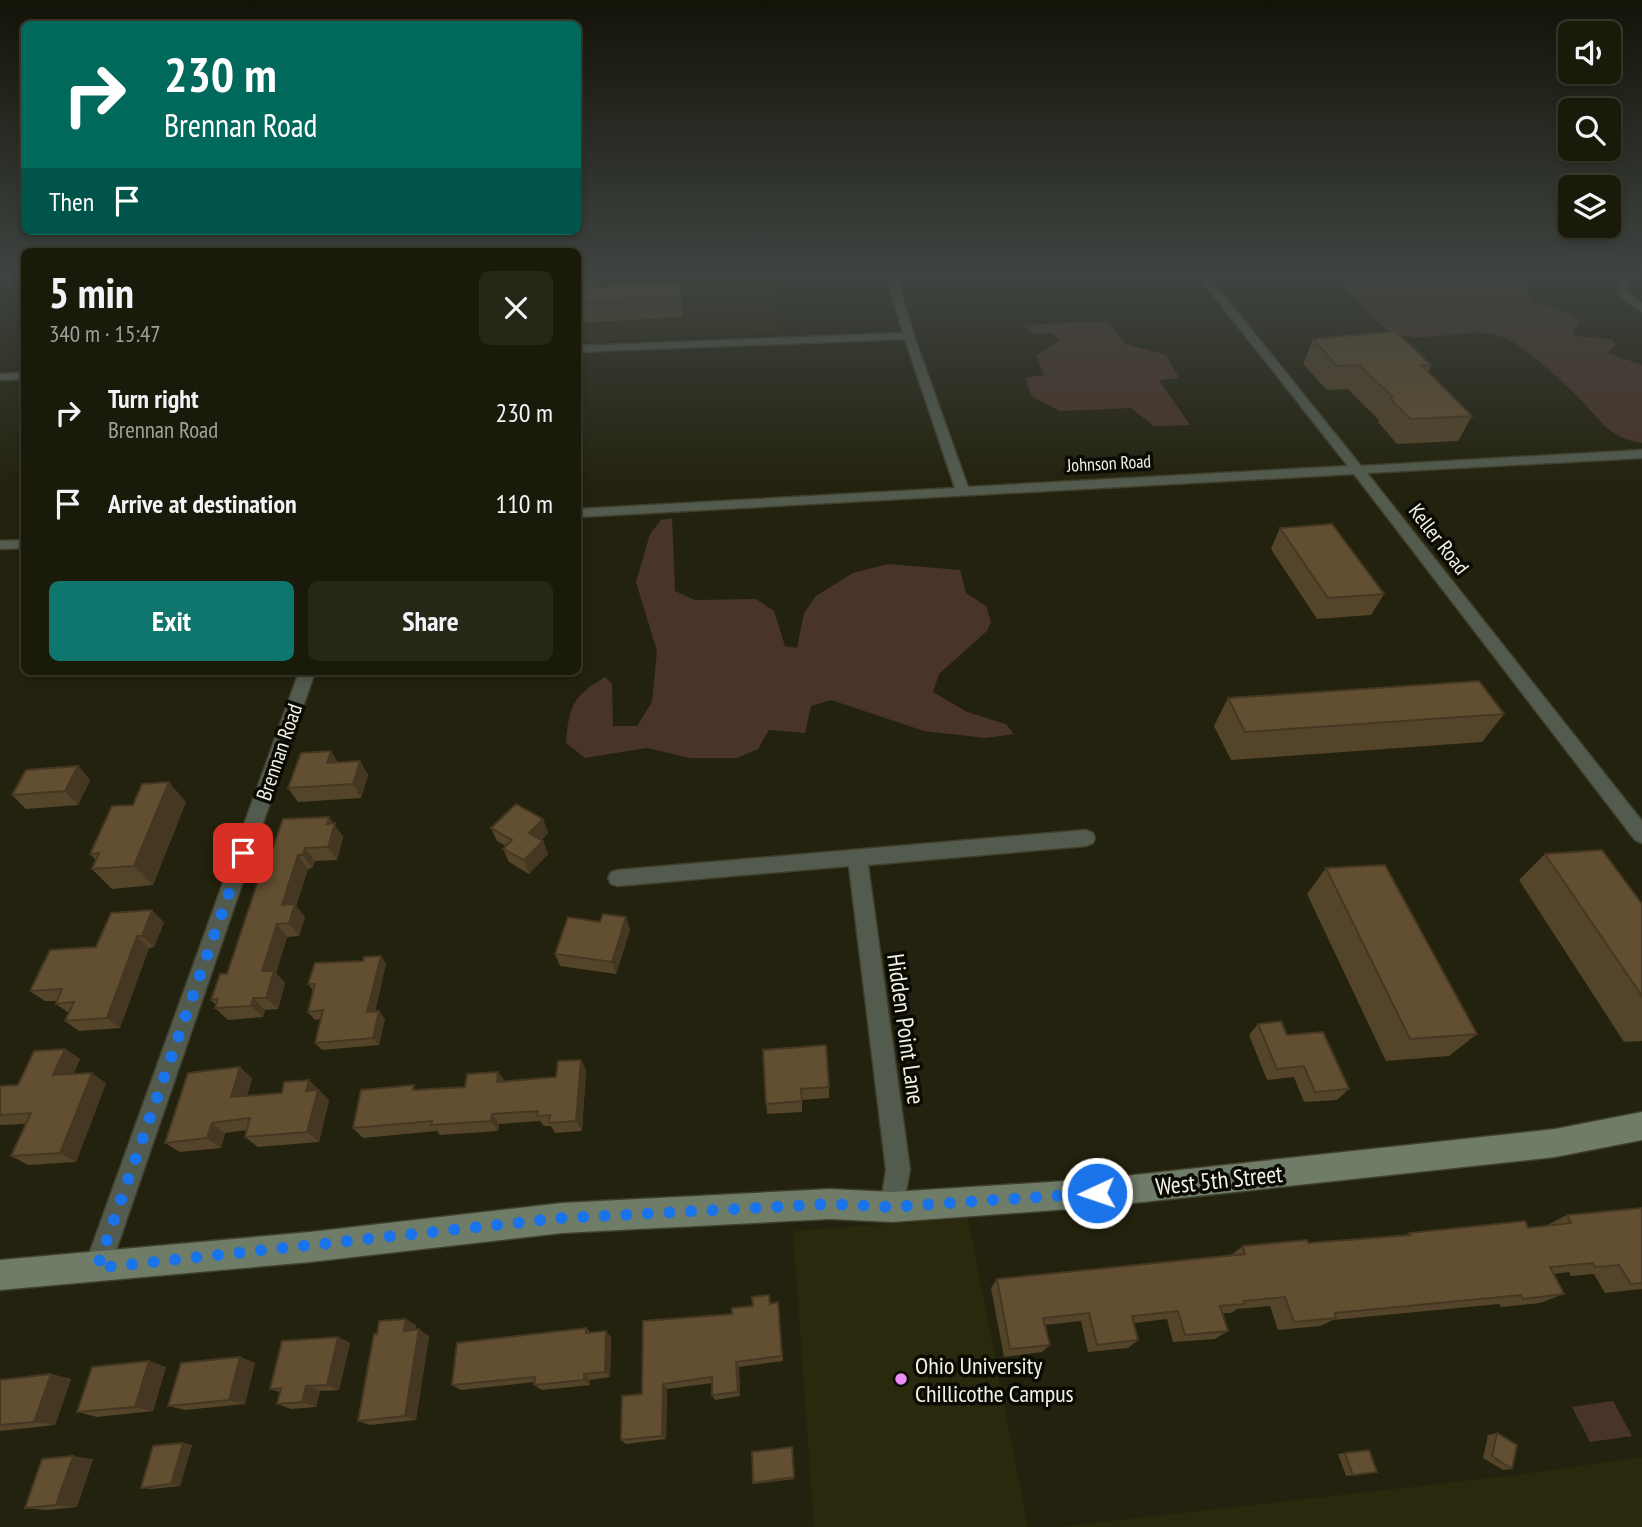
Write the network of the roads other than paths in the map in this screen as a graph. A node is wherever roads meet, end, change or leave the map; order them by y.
1 (724, 343) edge
2 (912, 343) edge
3 (1256, 343) edge
4 (581, 349) edge
5 (21, 376) edge
6 (0, 377) edge
7 (1642, 454) edge
8 (1356, 469) junction
9 (963, 491) junction
10 (581, 513) edge
11 (21, 544) edge
12 (0, 545) edge
13 (306, 675) edge
14 (1642, 835) edge
15 (1086, 838) dead end
16 (857, 857) junction
17 (618, 878) dead end
18 (1642, 1126) edge
19 (892, 1207) junction
20 (97, 1268) junction
21 (0, 1275) edge

1 - 4 street
2 - 9 street
3 - 8 street, Keller Road
5 - 6 street
7 - 8 street, Johnson Road
8 - 9 street, Johnson Road
8 - 14 street, Keller Road
9 - 10 street, Johnson Road
11 - 12 street
13 - 20 street, Brennan Road
15 - 16 street
16 - 17 street
16 - 19 street, Hidden Point Lane
18 - 19 street, West 5th Street
19 - 20 street, West 5th Street
20 - 21 street, West 5th Street

